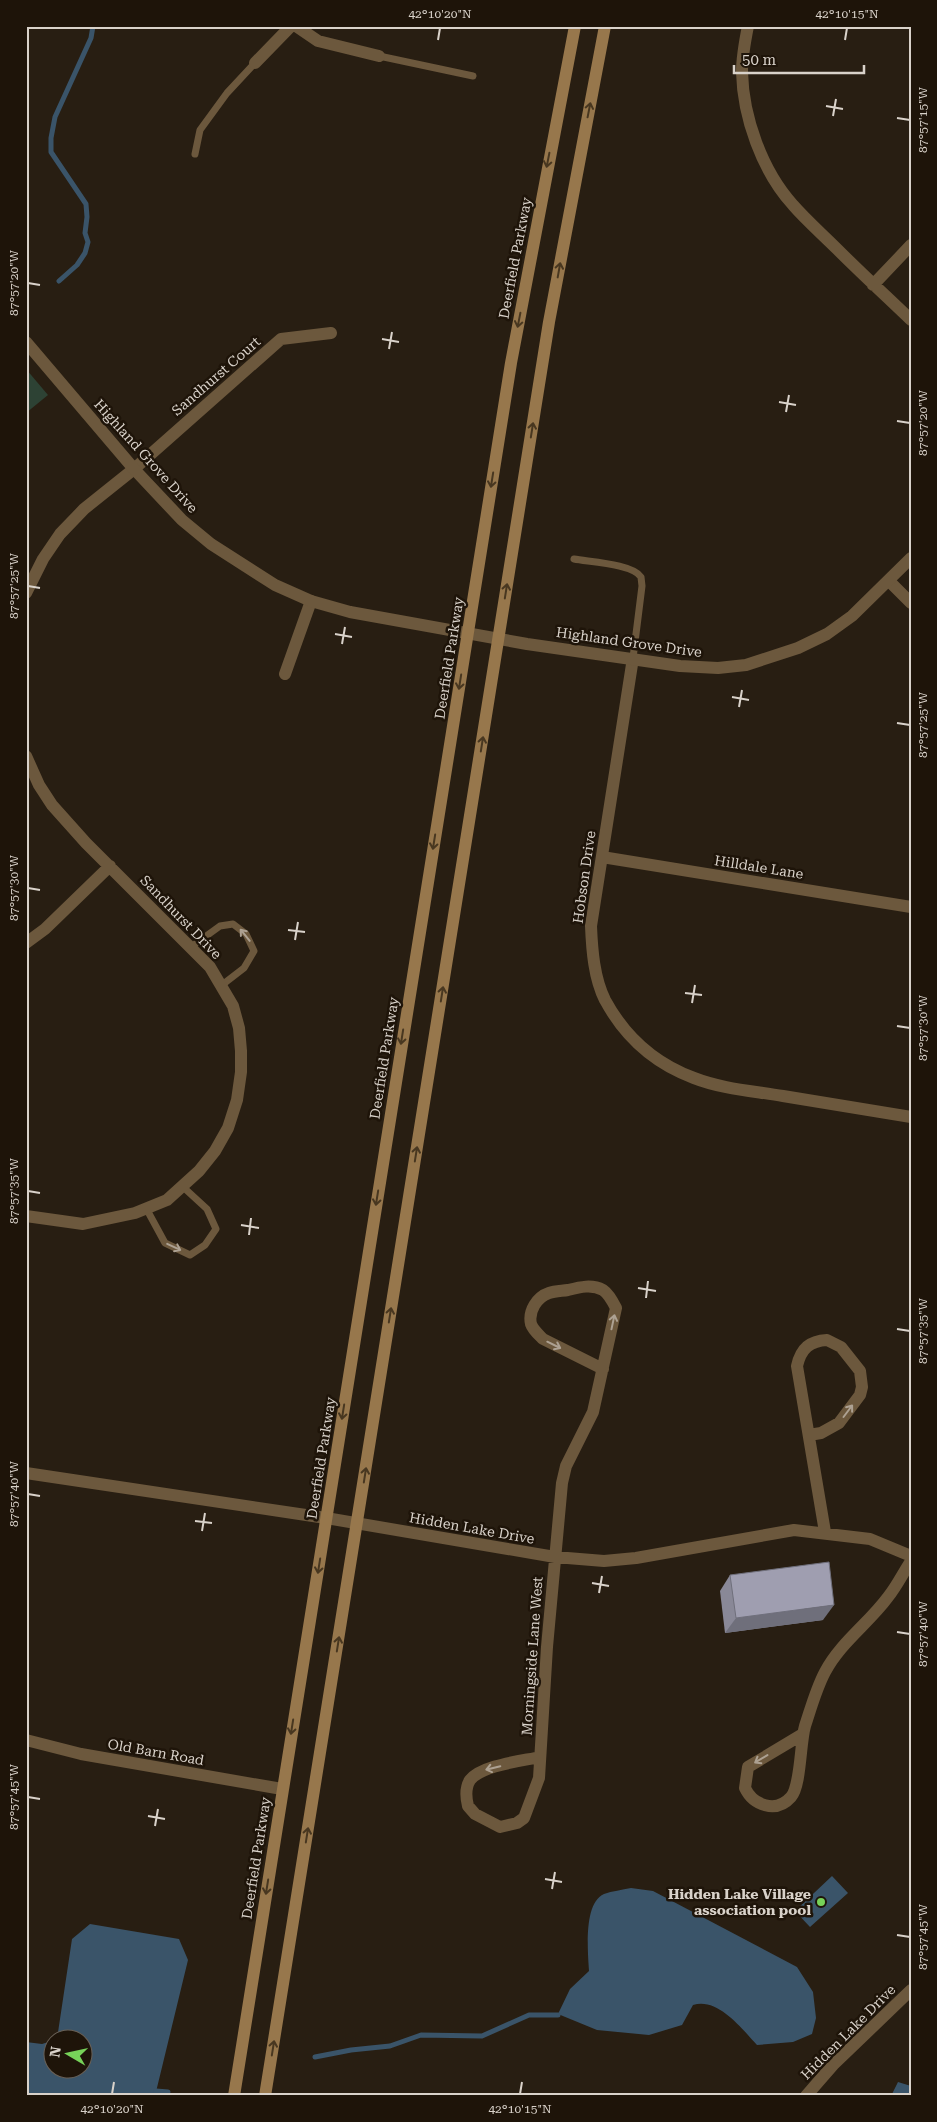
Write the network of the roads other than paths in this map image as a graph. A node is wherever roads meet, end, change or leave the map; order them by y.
1 (291, 26) edge
2 (296, 26) edge
3 (575, 26) edge
4 (605, 26) edge
5 (748, 26) edge
6 (379, 56) joint
7 (255, 63) joint
8 (473, 76) dead end
9 (196, 154) dead end
10 (911, 245) edge
11 (873, 285) junction
12 (911, 320) edge
13 (330, 333) dead end
14 (26, 342) edge
15 (134, 468) junction
16 (911, 558) edge
17 (574, 559) dead end
18 (889, 581) junction
19 (26, 593) edge
20 (311, 601) junction
21 (911, 603) edge
22 (468, 634) junction
23 (498, 639) junction
24 (633, 658) junction
25 (285, 674) dead end
26 (26, 756) edge
27 (602, 857) junction
28 (110, 866) junction
29 (911, 907) edge
30 (26, 943) edge
31 (190, 947) junction
32 (222, 985) junction
33 (911, 1117) edge
34 (182, 1186) junction
35 (146, 1208) junction
36 (26, 1216) edge
37 (603, 1369) junction
38 (809, 1436) junction
39 (26, 1473) edge
40 (326, 1518) junction
41 (357, 1523) junction
42 (825, 1532) junction
43 (911, 1556) edge
44 (555, 1557) junction
45 (911, 1561) edge
46 (803, 1734) junction
47 (26, 1740) edge
48 (540, 1757) junction
49 (282, 1790) junction
50 (911, 1990) edge
51 (234, 2096) edge
52 (265, 2096) edge
53 (806, 2096) edge

1 - 7 street
2 - 6 street
3 -> 22 main road, Deerfield Parkway
23 -> 4 main road
5 - 11 street
6 - 8 lane
7 - 9 lane
10 - 11 street
11 - 12 street
13 - 15 street, Sandhurst Court
14 - 15 street, Highland Grove Drive
15 - 19 street
15 - 20 street, Highland Grove Drive
16 - 18 street, Highland Grove Drive
17 - 24 lane
18 - 21 street
18 - 24 street, Highland Grove Drive
20 - 22 street, Highland Grove Drive
20 - 25 street
22 - 23 street, Highland Grove Drive
22 -> 40 main road, Deerfield Parkway
23 - 24 street, Highland Grove Drive
41 -> 23 main road
24 - 27 street, Hobson Drive
26 - 28 street, Sandhurst Drive
27 - 29 street, Hilldale Lane
27 - 33 street, Hobson Drive
28 - 30 street
28 - 31 street, Sandhurst Drive
31 - 32 street, Sandhurst Drive
32 -> 31 lane
32 - 34 street, Sandhurst Drive
34 - 35 street, Sandhurst Drive
35 -> 34 lane
35 - 36 street, Sandhurst Drive
37 -> 37 street, Morningside Lane West
37 - 44 street, Morningside Lane West
38 -> 38 street
38 - 42 street
39 - 40 street, Hidden Lake Drive
40 - 41 street, Hidden Lake Drive
40 -> 49 main road, Deerfield Parkway
41 - 44 street, Hidden Lake Drive
52 -> 41 main road
42 - 43 street, Hidden Lake Drive
42 - 44 street, Hidden Lake Drive
44 - 48 street, Morningside Lane West
45 - 46 street
46 -> 46 street
47 - 49 street, Old Barn Road
48 -> 48 street, Morningside Lane West
49 -> 51 main road, Deerfield Parkway
50 - 53 street, Hidden Lake Drive

